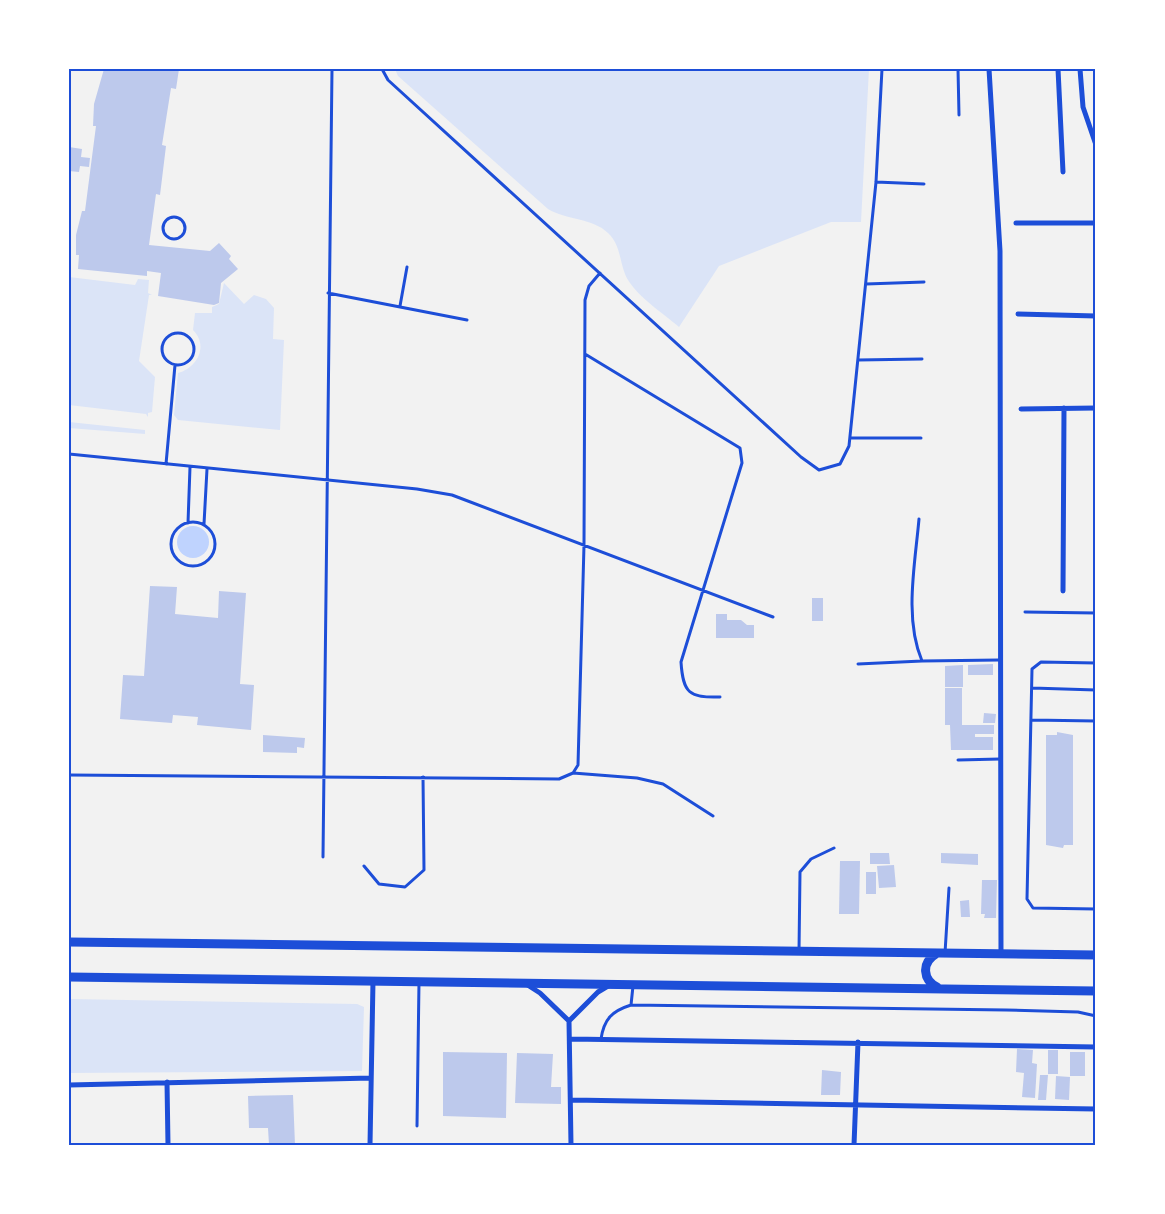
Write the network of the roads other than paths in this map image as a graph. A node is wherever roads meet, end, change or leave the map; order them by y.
1 (332, 69) edge
2 (382, 69) edge
3 (882, 69) edge
4 (958, 69) edge
5 (989, 69) edge
6 (1058, 69) edge
7 (1080, 69) edge
8 (959, 115) dead end
9 (1096, 145) edge
10 (1063, 172) dead end
11 (876, 182) junction
12 (924, 184) dead end
13 (1016, 223) dead end
14 (1096, 223) edge
15 (165, 235) joint
16 (407, 267) dead end
17 (600, 273) junction
18 (924, 282) dead end
19 (866, 284) junction
20 (328, 292) junction
21 (400, 306) junction
22 (1018, 314) dead end
23 (1096, 316) edge
24 (467, 320) dead end
25 (585, 354) junction
26 (922, 359) dead end
27 (858, 360) junction
28 (175, 365) junction
29 (1064, 408) junction
30 (1096, 408) edge
31 (1021, 409) dead end
32 (850, 438) junction
33 (921, 438) dead end
34 (69, 454) edge
35 (166, 464) junction
36 (190, 467) junction
37 (207, 469) junction
38 (328, 479) junction
39 (919, 519) dead end
40 (188, 523) junction
41 (204, 525) junction
42 (584, 545) junction
43 (705, 591) junction
44 (1063, 591) dead end
45 (1025, 612) dead end
46 (1096, 613) edge
47 (773, 617) dead end
48 (999, 660) junction
49 (922, 661) junction
50 (1096, 663) edge
51 (858, 664) dead end
52 (1032, 688) junction
53 (1096, 690) edge
54 (720, 697) dead end
55 (1031, 720) junction
56 (1096, 721) edge
57 (1000, 759) junction
58 (958, 760) dead end
59 (573, 773) junction
60 (69, 775) edge
61 (323, 776) junction
62 (423, 777) junction
63 (712, 816) dead end
64 (834, 848) dead end
65 (323, 856) dead end
66 (364, 866) dead end
67 (949, 888) dead end
68 (1096, 909) edge
69 (69, 942) edge
70 (799, 952) junction
71 (941, 954) junction
72 (1001, 955) junction
73 (1096, 955) edge
74 (69, 977) edge
75 (373, 979) junction
76 (419, 980) junction
77 (525, 984) junction
78 (610, 985) junction
79 (633, 985) junction
80 (940, 988) junction
81 (1096, 991) edge
82 (631, 1005) junction
83 (1096, 1016) edge
84 (569, 1021) junction
85 (571, 1039) junction
86 (601, 1039) junction
87 (858, 1042) junction
88 (1096, 1047) edge
89 (371, 1078) junction
90 (167, 1082) junction
91 (69, 1085) edge
92 (572, 1100) junction
93 (857, 1103) junction
94 (1096, 1108) edge
95 (417, 1126) dead end
96 (168, 1145) edge
97 (370, 1145) edge
98 (572, 1145) edge
99 (854, 1145) edge

1 - 20 lane
2 - 17 lane
3 - 11 lane
4 - 8 lane
5 - 48 street
6 - 10 street
7 - 9 street
11 - 12 lane
11 - 19 lane
13 - 14 street
15 - 15 lane
16 - 21 lane
17 - 25 lane
17 - 32 lane
18 - 19 lane
19 - 27 lane
20 - 21 lane
20 - 38 lane
21 - 24 lane
22 - 23 street
25 - 42 lane
25 - 43 lane
26 - 27 lane
27 - 32 lane
28 - 28 lane
28 - 35 lane
29 - 30 street
29 - 31 street
29 - 44 street
32 - 33 lane
34 - 35 lane
35 - 36 lane
36 - 37 lane
36 - 40 lane
37 - 38 lane
37 - 41 lane
38 - 42 lane
38 - 61 lane
39 - 49 lane
40 - 41 lane
40 - 41 lane
42 - 43 lane
42 - 59 lane
43 - 47 lane
43 - 54 lane
45 - 46 lane
48 - 49 lane
48 - 57 street
49 - 51 lane
50 - 52 lane
52 - 53 lane
52 - 55 lane
55 - 56 lane
55 - 68 lane
57 - 58 lane
57 - 72 street
59 - 62 lane
59 - 63 lane
60 - 61 lane
61 - 62 lane
61 - 65 lane
62 - 66 lane
64 - 70 lane
67 - 71 lane
69 - 70 highway
70 - 71 highway
71 - 72 highway
71 - 80 highway
72 - 73 highway
74 - 75 highway
75 - 76 highway
75 - 89 street
76 - 77 highway
76 - 95 lane
77 - 78 highway
77 - 84 street
78 - 79 highway
78 - 84 street
79 - 80 highway
79 - 82 lane
80 - 81 highway
82 - 83 lane
82 - 86 lane
84 - 85 street
85 - 86 street
85 - 92 street
86 - 87 street
87 - 88 street
87 - 93 street
89 - 90 street
89 - 97 street
90 - 91 street
90 - 96 street
92 - 93 street
92 - 98 street
93 - 94 street
93 - 99 street

